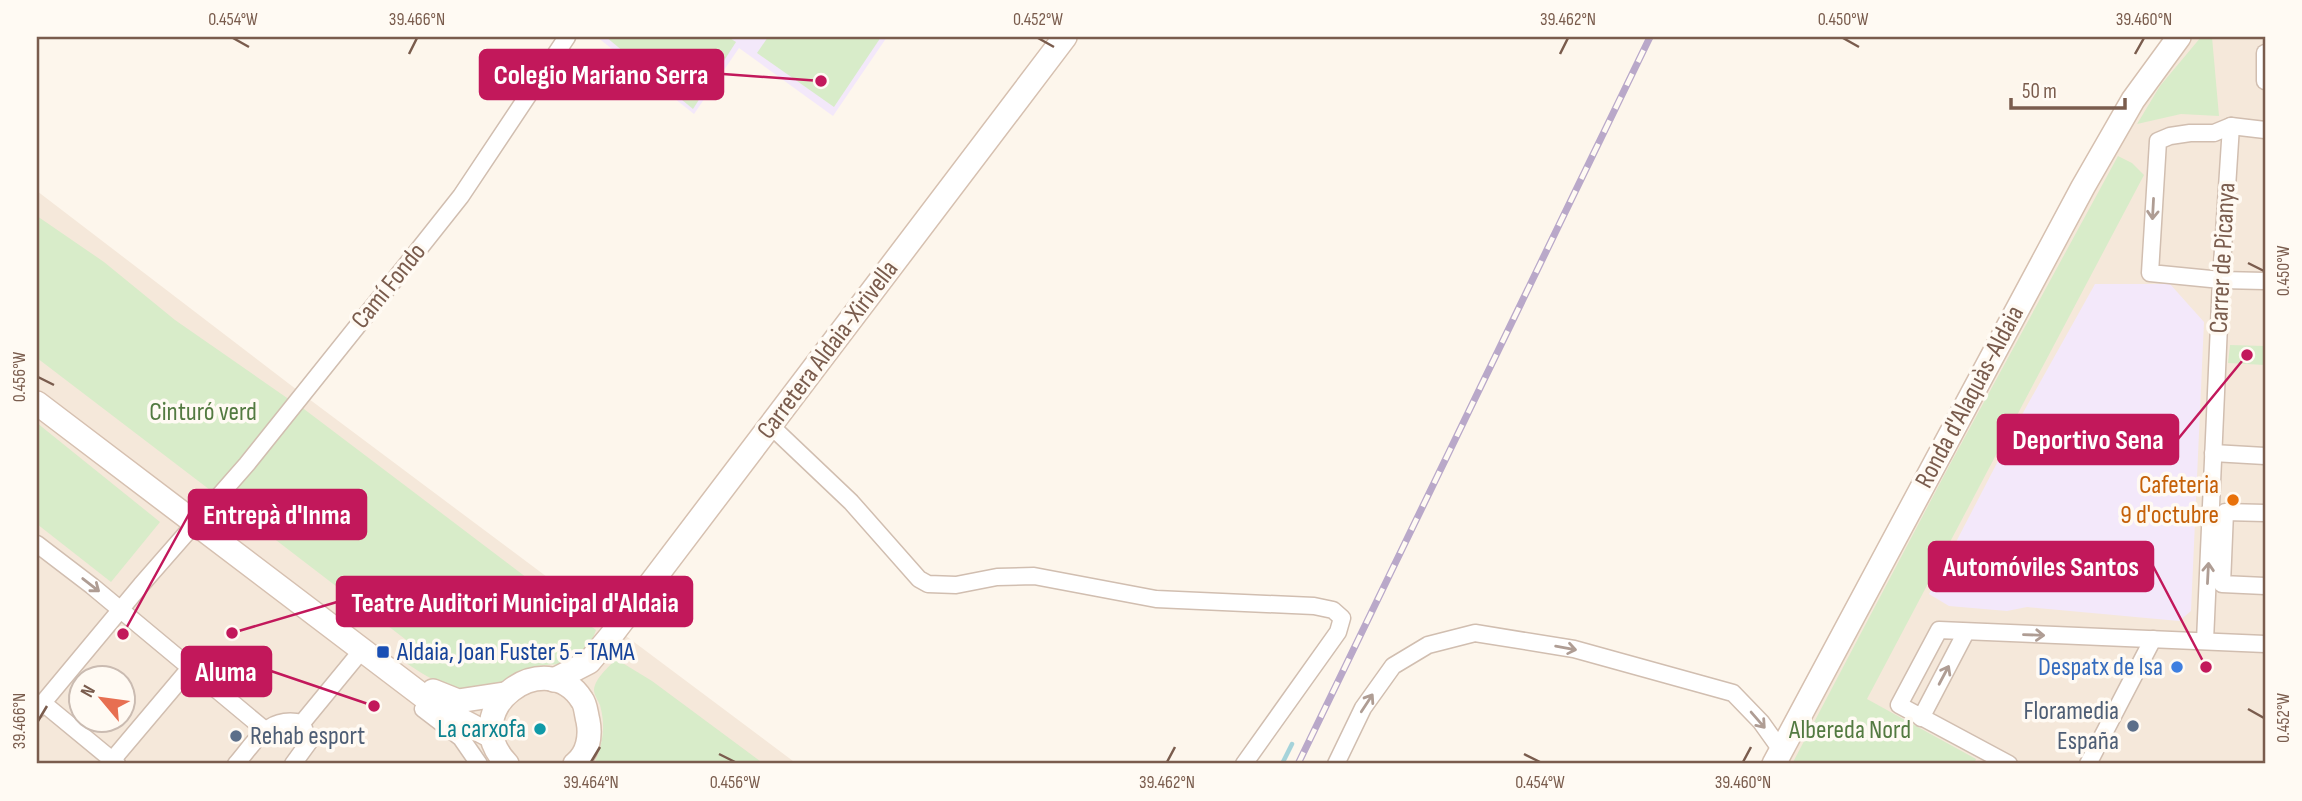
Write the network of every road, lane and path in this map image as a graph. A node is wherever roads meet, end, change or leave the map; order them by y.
1 (567, 37) edge
2 (1065, 37) edge
3 (2179, 37) edge
4 (2265, 53) edge
5 (2265, 81) edge
6 (2231, 126) junction
7 (2265, 130) edge
8 (2221, 280) junction
9 (2265, 281) edge
10 (37, 403) edge
11 (771, 426) junction
12 (2213, 453) junction
13 (2265, 456) edge
14 (2265, 513) edge
15 (196, 523) junction
16 (37, 544) edge
17 (2265, 586) edge
18 (121, 610) junction
19 (1966, 632) junction
20 (2153, 639) junction
21 (2205, 641) junction
22 (2265, 644) edge
23 (362, 650) junction
24 (589, 662) junction
25 (190, 668) junction
26 (398, 677) junction
27 (554, 680) junction
28 (504, 694) junction
29 (583, 701) junction
30 (40, 706) edge
31 (1921, 718) junction
32 (302, 723) junction
33 (265, 730) junction
34 (493, 757) edge
35 (1777, 757) edge
36 (300, 762) edge
37 (113, 763) edge
38 (579, 763) edge
39 (2004, 763) edge
40 (236, 764) edge
41 (1244, 764) edge
42 (1336, 764) edge
43 (2088, 764) edge

1 - 15 street, Camí Fondo
2 - 11 street, Carretera Aldaia-Xirivella
3 - 35 street, Ronda d'Alaquàs-Aldaia
4 - 5 street
6 - 7 street
6 - 8 street, Carrer de Picanya
6 -> 8 street
8 - 9 street
8 - 12 street, Carrer de Picanya
10 - 15 street
11 - 24 street, Carretera Aldaia-Xirivella
11 - 41 street
12 - 13 street
21 -> 12 street, Carrer de Picanya
14 - 17 street
15 - 18 street, Camí Fondo
15 - 23 street
16 -> 18 street
18 - 25 street
18 - 30 street, Camí Fondo
19 -> 20 street
31 -> 19 street
19 - 31 street
20 - 21 street
20 - 43 street
21 - 22 street
23 - 26 street
23 - 32 street
24 - 27 street, Carretera Aldaia-Xirivella
24 - 29 street, Carretera Aldaia-Xirivella
25 - 33 street
25 - 37 street
26 - 28 street
26 - 34 street
27 - 28 street
27 - 29 street
28 - 34 street
29 - 38 street
30 - 37 street
31 - 39 street
32 - 33 street
32 - 36 street
33 - 40 street
42 -> 35 street

